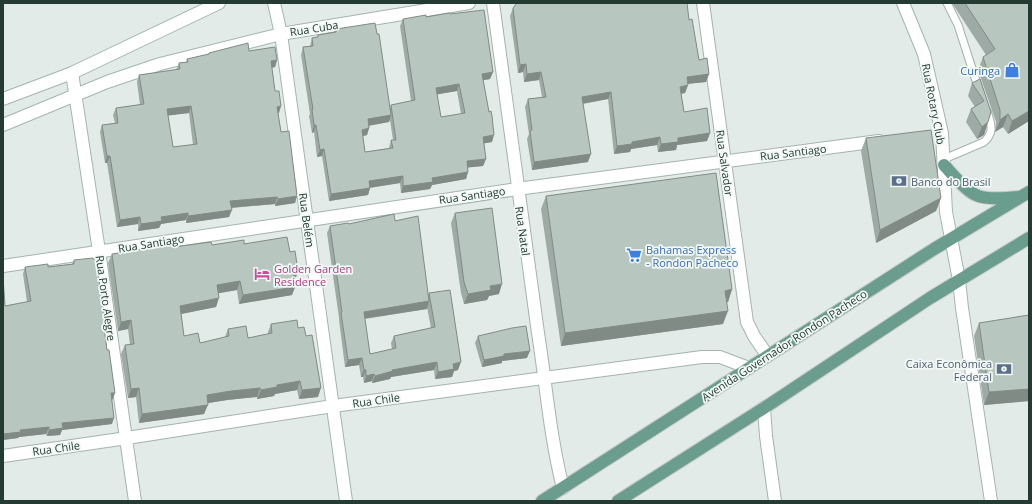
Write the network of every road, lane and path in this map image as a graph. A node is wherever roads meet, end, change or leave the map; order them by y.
1 (219, 3) edge
2 (274, 3) edge
3 (469, 3) edge
4 (493, 3) edge
5 (703, 3) edge
6 (903, 3) edge
7 (947, 3) edge
8 (203, 6) edge
9 (281, 34) junction
10 (72, 73) junction
11 (76, 95) junction
12 (3, 99) edge
13 (3, 125) edge
14 (887, 140) edge
15 (725, 161) junction
16 (944, 162) junction
17 (517, 189) junction
18 (1025, 195) edge
19 (308, 220) junction
20 (1029, 238) edge
21 (951, 239) junction
22 (100, 251) junction
23 (3, 266) edge
24 (959, 280) junction
25 (767, 355) junction
26 (749, 368) junction
27 (545, 378) junction
28 (333, 406) junction
29 (764, 408) junction
30 (127, 438) junction
31 (3, 456) edge
32 (563, 488) junction
33 (135, 501) edge
34 (346, 501) edge
35 (542, 501) edge
36 (618, 501) edge
37 (775, 501) edge
38 (990, 501) edge

1 - 8 street
2 - 9 street, Rua Belém
3 - 9 street, Rua Cuba
4 - 17 street, Rua Natal
5 - 15 street, Rua Salvador
6 - 16 street, Rua Rotary Club
7 - 16 lane
8 - 10 street
9 - 11 street, Rua Cuba
9 - 19 street, Rua Belém
10 - 11 street, Rua Porto Alegre
10 - 12 street
11 - 13 street, Rua Cuba
11 - 22 street, Rua Porto Alegre
14 - 15 street, Rua Santiago
15 - 17 street, Rua Santiago
15 - 25 street, Rua Salvador
16 - 18 main road
16 - 21 street, Rua Rotary Club
17 - 19 street, Rua Santiago
17 - 27 street, Rua Natal
18 - 21 main road, Avenida Governador Rondon Pacheco
19 - 22 street, Rua Santiago
19 - 28 street, Rua Belém
20 - 24 main road
21 - 24 street, Rua Rotary Club
21 - 25 main road, Avenida Governador Rondon Pacheco
22 - 23 street, Rua Santiago
22 - 30 street, Rua Porto Alegre
24 - 29 main road
24 - 38 street, Rua Rotary Club
25 - 26 main road, Avenida Governador Rondon Pacheco
26 - 27 street, Rua Chile
26 - 32 main road, Avenida Governador Rondon Pacheco
27 - 28 street, Rua Chile
27 - 32 street, Rua Natal
28 - 30 street, Rua Chile
28 - 34 street, Rua Belém
29 - 36 main road
29 - 37 street
30 - 31 street, Rua Chile
30 - 33 street, Rua Porto Alegre
32 - 35 main road, Avenida Governador Rondon Pacheco

